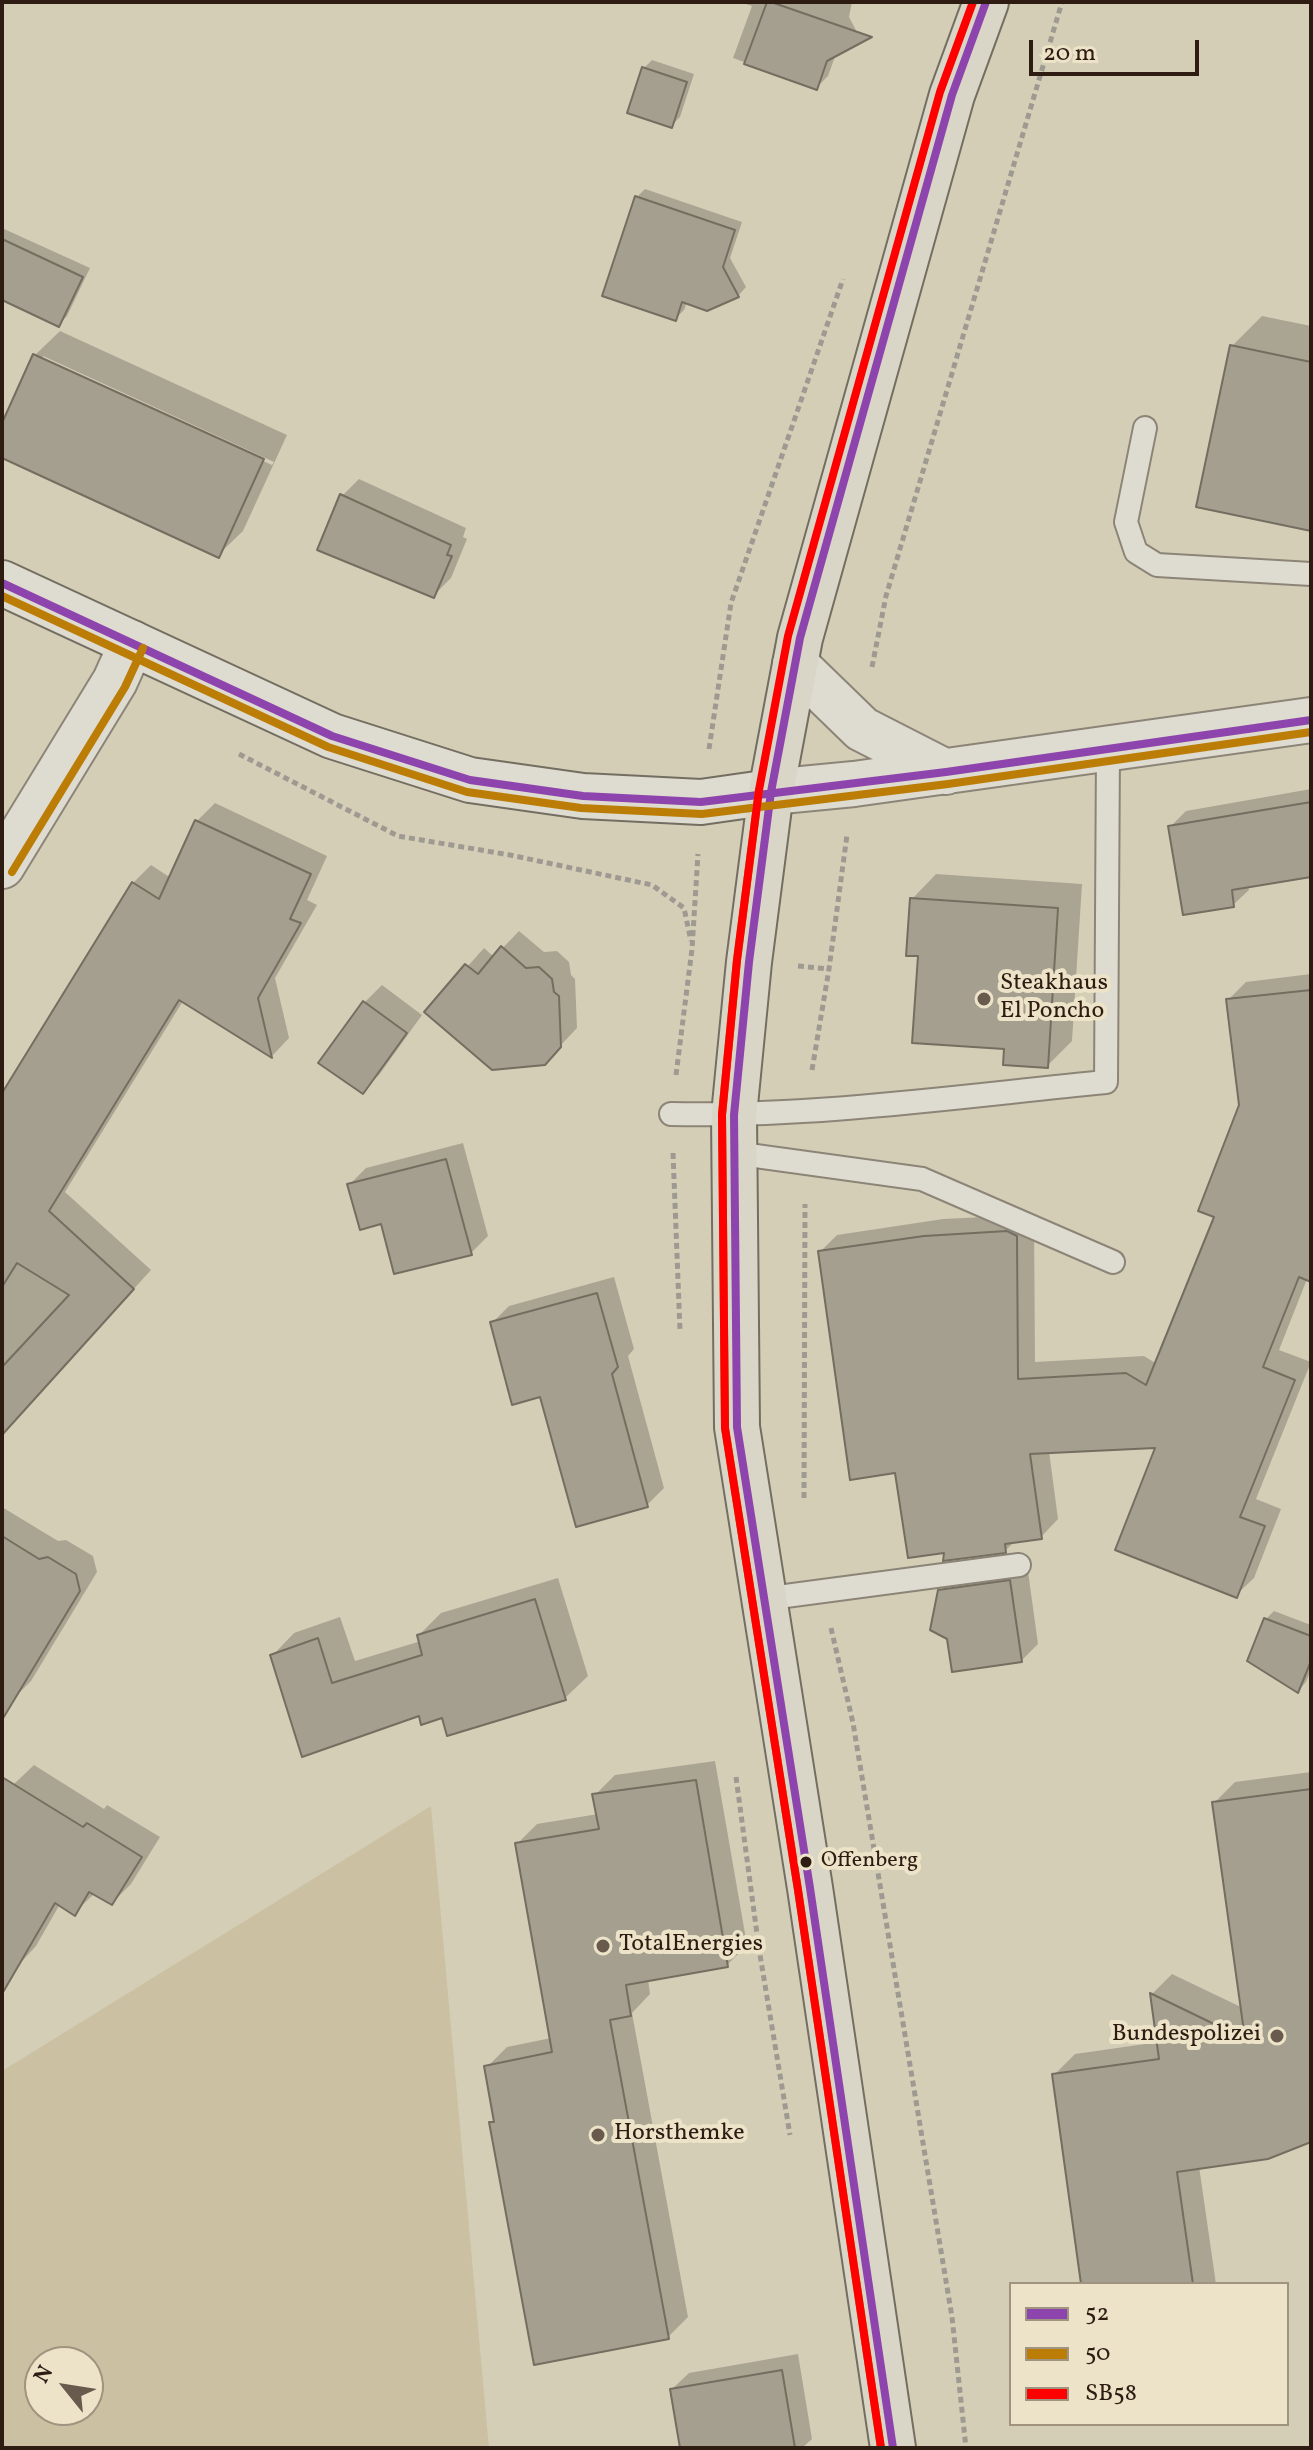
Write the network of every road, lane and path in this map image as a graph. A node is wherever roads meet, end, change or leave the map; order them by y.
1 (986, 2) edge
2 (1062, 2) edge
3 (843, 278) dead end
4 (1145, 428) dead end
5 (1311, 574) edge
6 (2, 583) edge
7 (132, 643) junction
8 (795, 664) junction
9 (1311, 720) edge
10 (862, 729) junction
11 (1108, 750) junction
12 (946, 772) junction
13 (854, 784) junction
14 (771, 792) junction
15 (701, 802) junction
16 (2, 866) edge
17 (692, 949) dead end
18 (806, 1110) junction
19 (671, 1114) dead end
20 (734, 1134) junction
21 (805, 1162) junction
22 (1113, 1262) dead end
23 (804, 1499) dead end
24 (1019, 1565) dead end
25 (823, 1592) junction
26 (763, 1599) junction
27 (893, 2448) edge
28 (966, 2448) edge

1 - 8 main road
2 - 10 path
3 - 15 path
4 - 5 lane
6 - 7 street
7 - 15 street
7 - 16 street
8 - 10 street
8 - 14 main road
9 - 11 street
10 - 12 street
11 - 12 street
11 - 18 lane
12 - 13 street
13 - 14 street
13 - 18 path
14 - 15 street
14 - 20 main road
15 - 17 path
18 - 20 lane
19 - 20 lane
20 - 21 lane
20 - 26 main road
21 - 22 lane
21 - 23 path
24 - 25 lane
25 - 26 lane
25 - 28 path
26 - 27 main road

